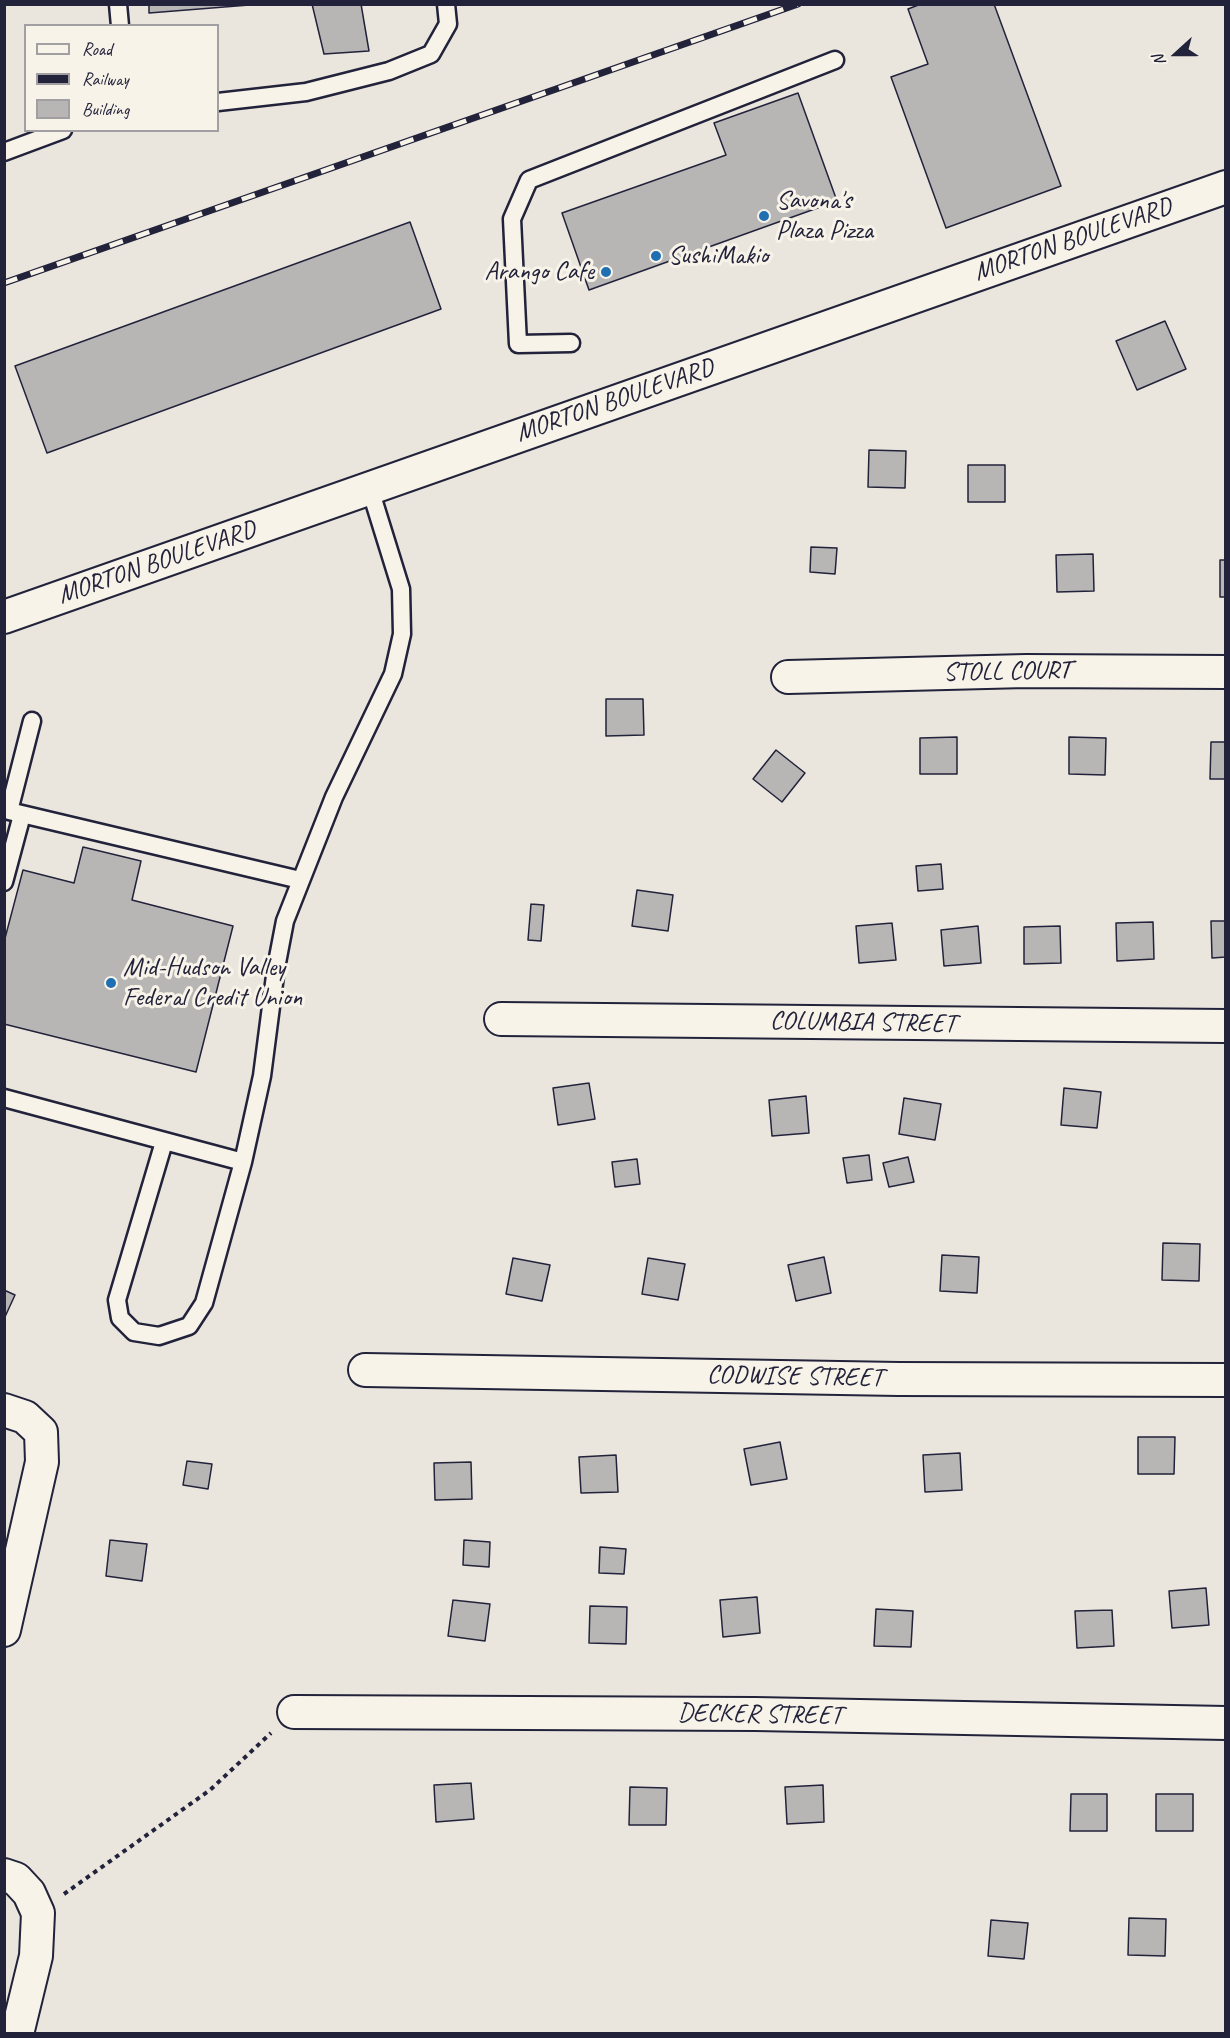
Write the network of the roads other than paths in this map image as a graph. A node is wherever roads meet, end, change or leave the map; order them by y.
1 (118, 4) edge
2 (446, 4) edge
3 (120, 24) edge
4 (835, 60) dead end
5 (219, 102) edge
6 (58, 132) edge
7 (4, 152) edge
8 (1226, 187) edge
9 (571, 343) dead end
10 (370, 489) junction
11 (4, 616) edge
12 (1226, 672) edge
13 (788, 676) dead end
14 (32, 721) dead end
15 (12, 812) edge
16 (300, 880) junction
17 (4, 882) edge
18 (501, 1019) dead end
19 (1226, 1026) edge
20 (4, 1098) edge
21 (164, 1142) junction
22 (243, 1162) junction
23 (365, 1370) dead end
24 (1226, 1380) edge
25 (8, 1411) edge
26 (4, 1630) edge
27 (294, 1712) road end
28 (1226, 1723) edge
29 (4, 1875) edge
30 (17, 2034) edge

1 - 3 lane
2 - 5 lane
4 - 9 lane
6 - 7 lane
8 - 10 street, MORTON BOULEVARD
10 - 11 street, MORTON BOULEVARD
10 - 16 lane
12 - 13 street, STOLL COURT
14 - 15 lane
15 - 16 lane
15 - 17 lane
16 - 22 lane
18 - 19 street, COLUMBIA STREET
20 - 21 lane
21 - 22 lane
21 - 22 lane
23 - 24 street, CODWISE STREET
25 - 26 street
27 - 28 street, DECKER STREET
29 - 30 street

